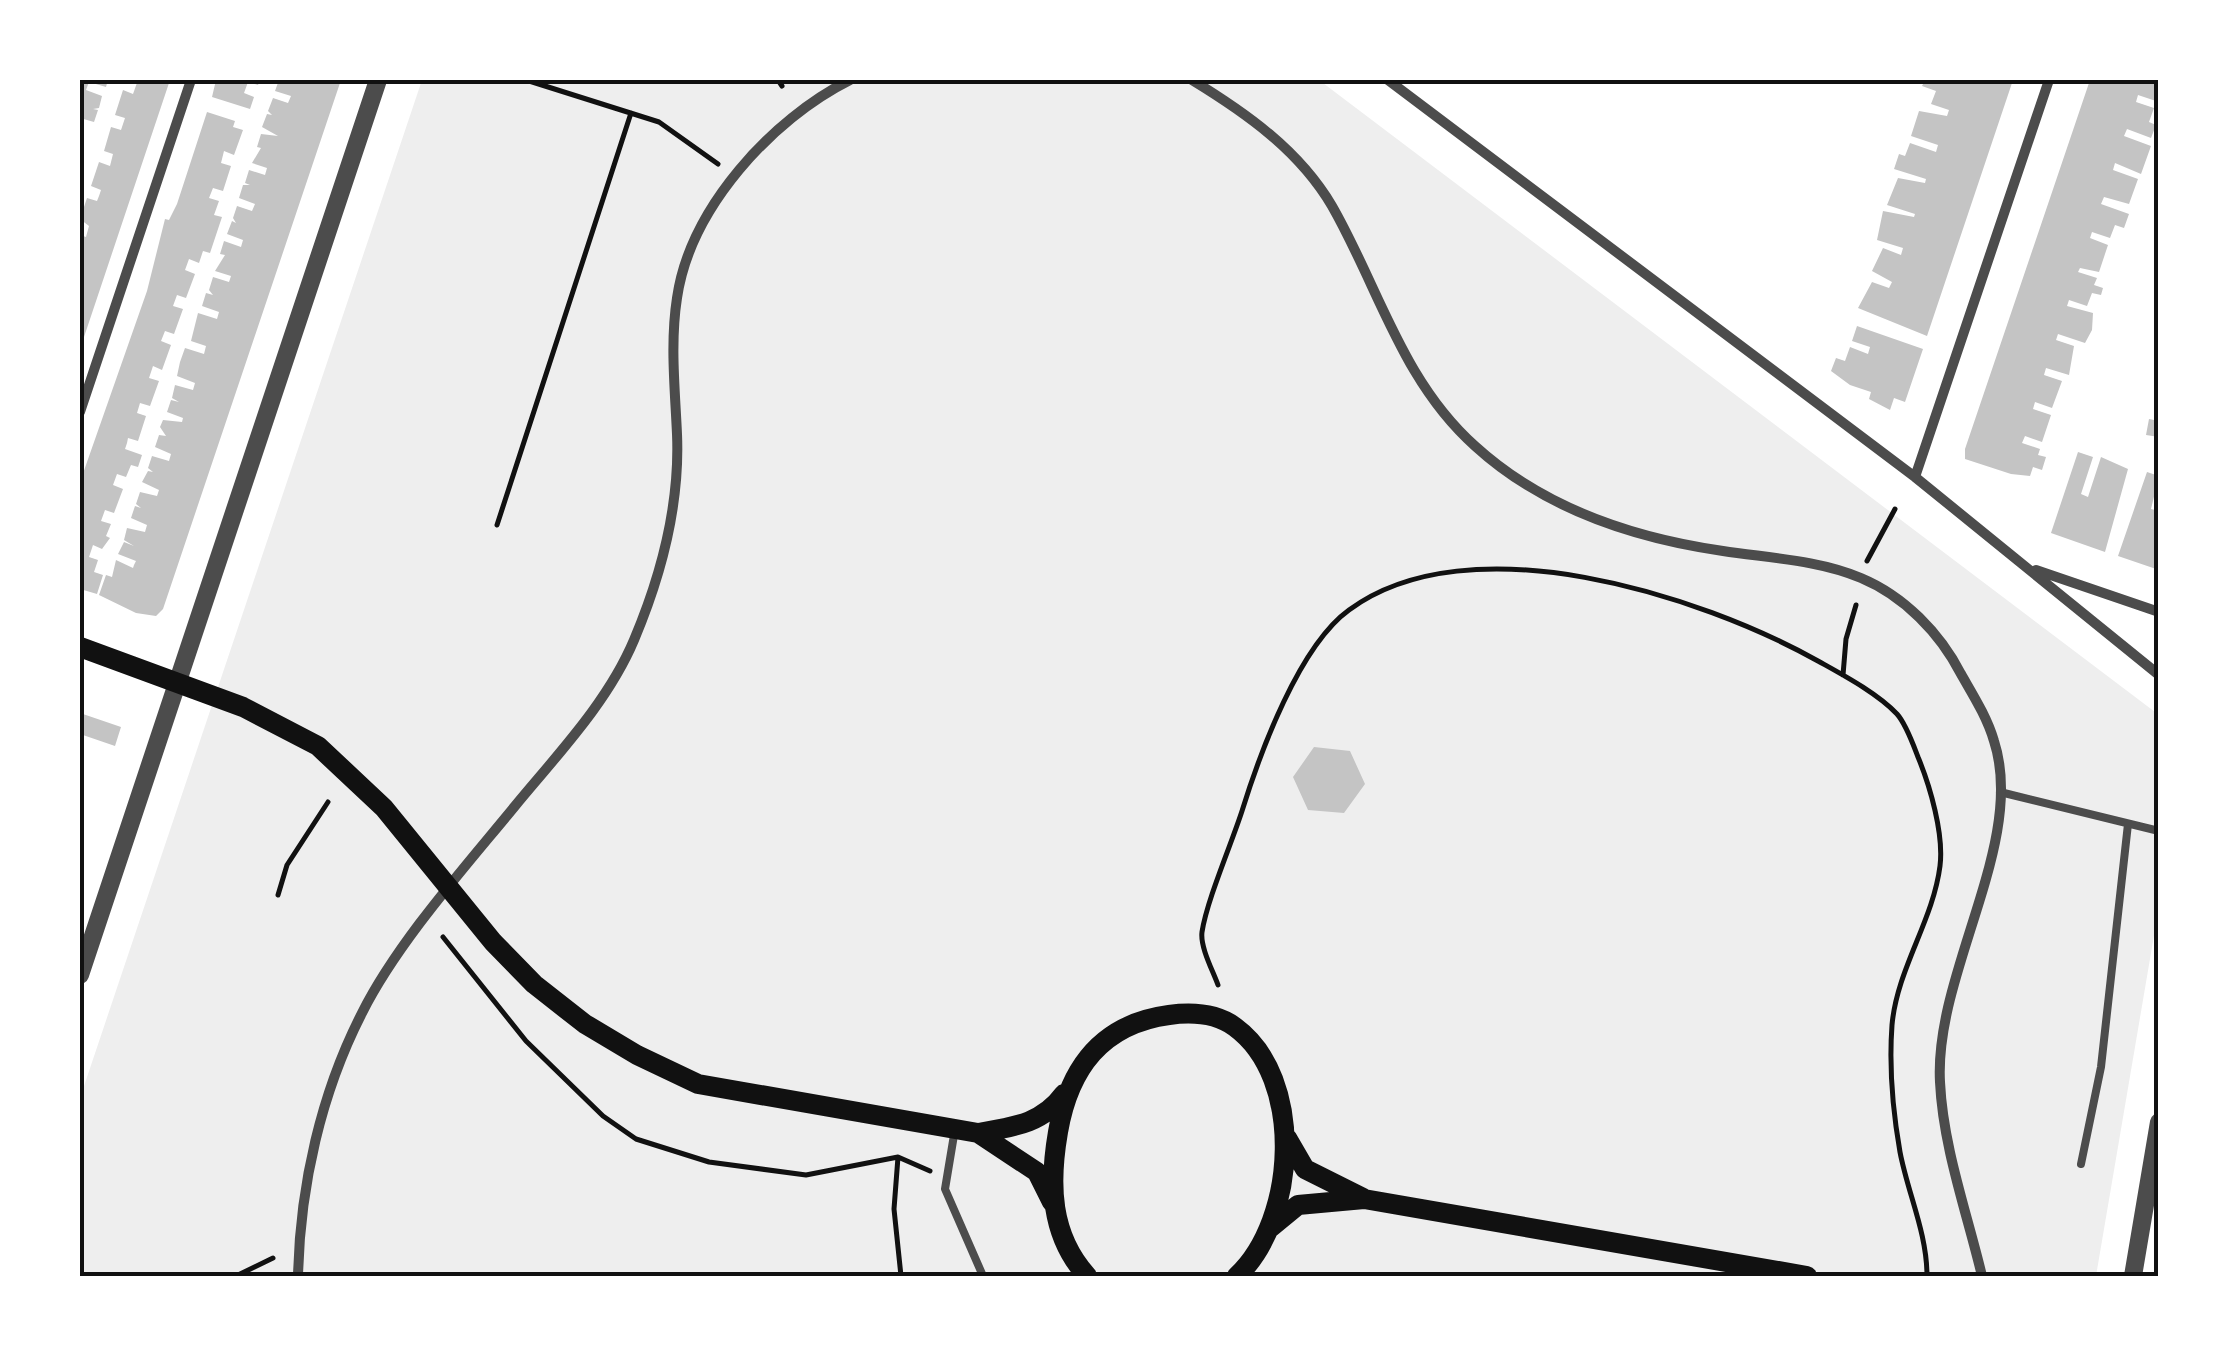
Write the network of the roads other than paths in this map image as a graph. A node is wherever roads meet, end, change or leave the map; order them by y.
1 (191, 80) edge
2 (378, 80) edge
3 (850, 80) edge
4 (1192, 80) edge
5 (1388, 80) edge
6 (2050, 80) edge
7 (80, 412) edge
8 (1914, 477) junction
9 (2022, 564) junction
10 (2159, 612) edge
11 (80, 647) edge
12 (2159, 675) edge
13 (181, 682) junction
14 (2000, 792) junction
15 (2128, 824) junction
16 (2159, 832) edge
17 (449, 889) junction
18 (80, 975) edge
19 (1071, 1084) junction
20 (2159, 1122) edge
21 (955, 1129) junction
22 (1284, 1130) junction
23 (978, 1133) junction
24 (2081, 1164) dead end
25 (1364, 1199) junction
26 (1052, 1202) junction
27 (1267, 1232) junction
28 (298, 1276) edge
29 (982, 1276) edge
30 (1086, 1276) edge
31 (1237, 1276) edge
32 (1807, 1276) edge
33 (1982, 1276) edge
34 (2133, 1276) edge

1 - 7 street
2 - 13 street
3 - 17 street
4 - 14 street
5 - 8 street
6 - 8 street
8 - 9 street
9 - 10 street
9 - 12 street
11 - 13 main road
13 - 17 main road
13 - 18 street
14 - 15 lane
14 - 33 street
15 - 16 lane
15 - 24 lane
17 - 21 main road
17 - 28 street
19 - 22 main road
19 - 23 main road
19 - 26 main road
20 - 34 street
21 - 23 main road
21 - 29 lane
22 - 25 main road
22 - 27 main road
23 - 26 main road
25 - 27 main road
25 - 32 main road
26 - 30 main road
27 - 31 main road

